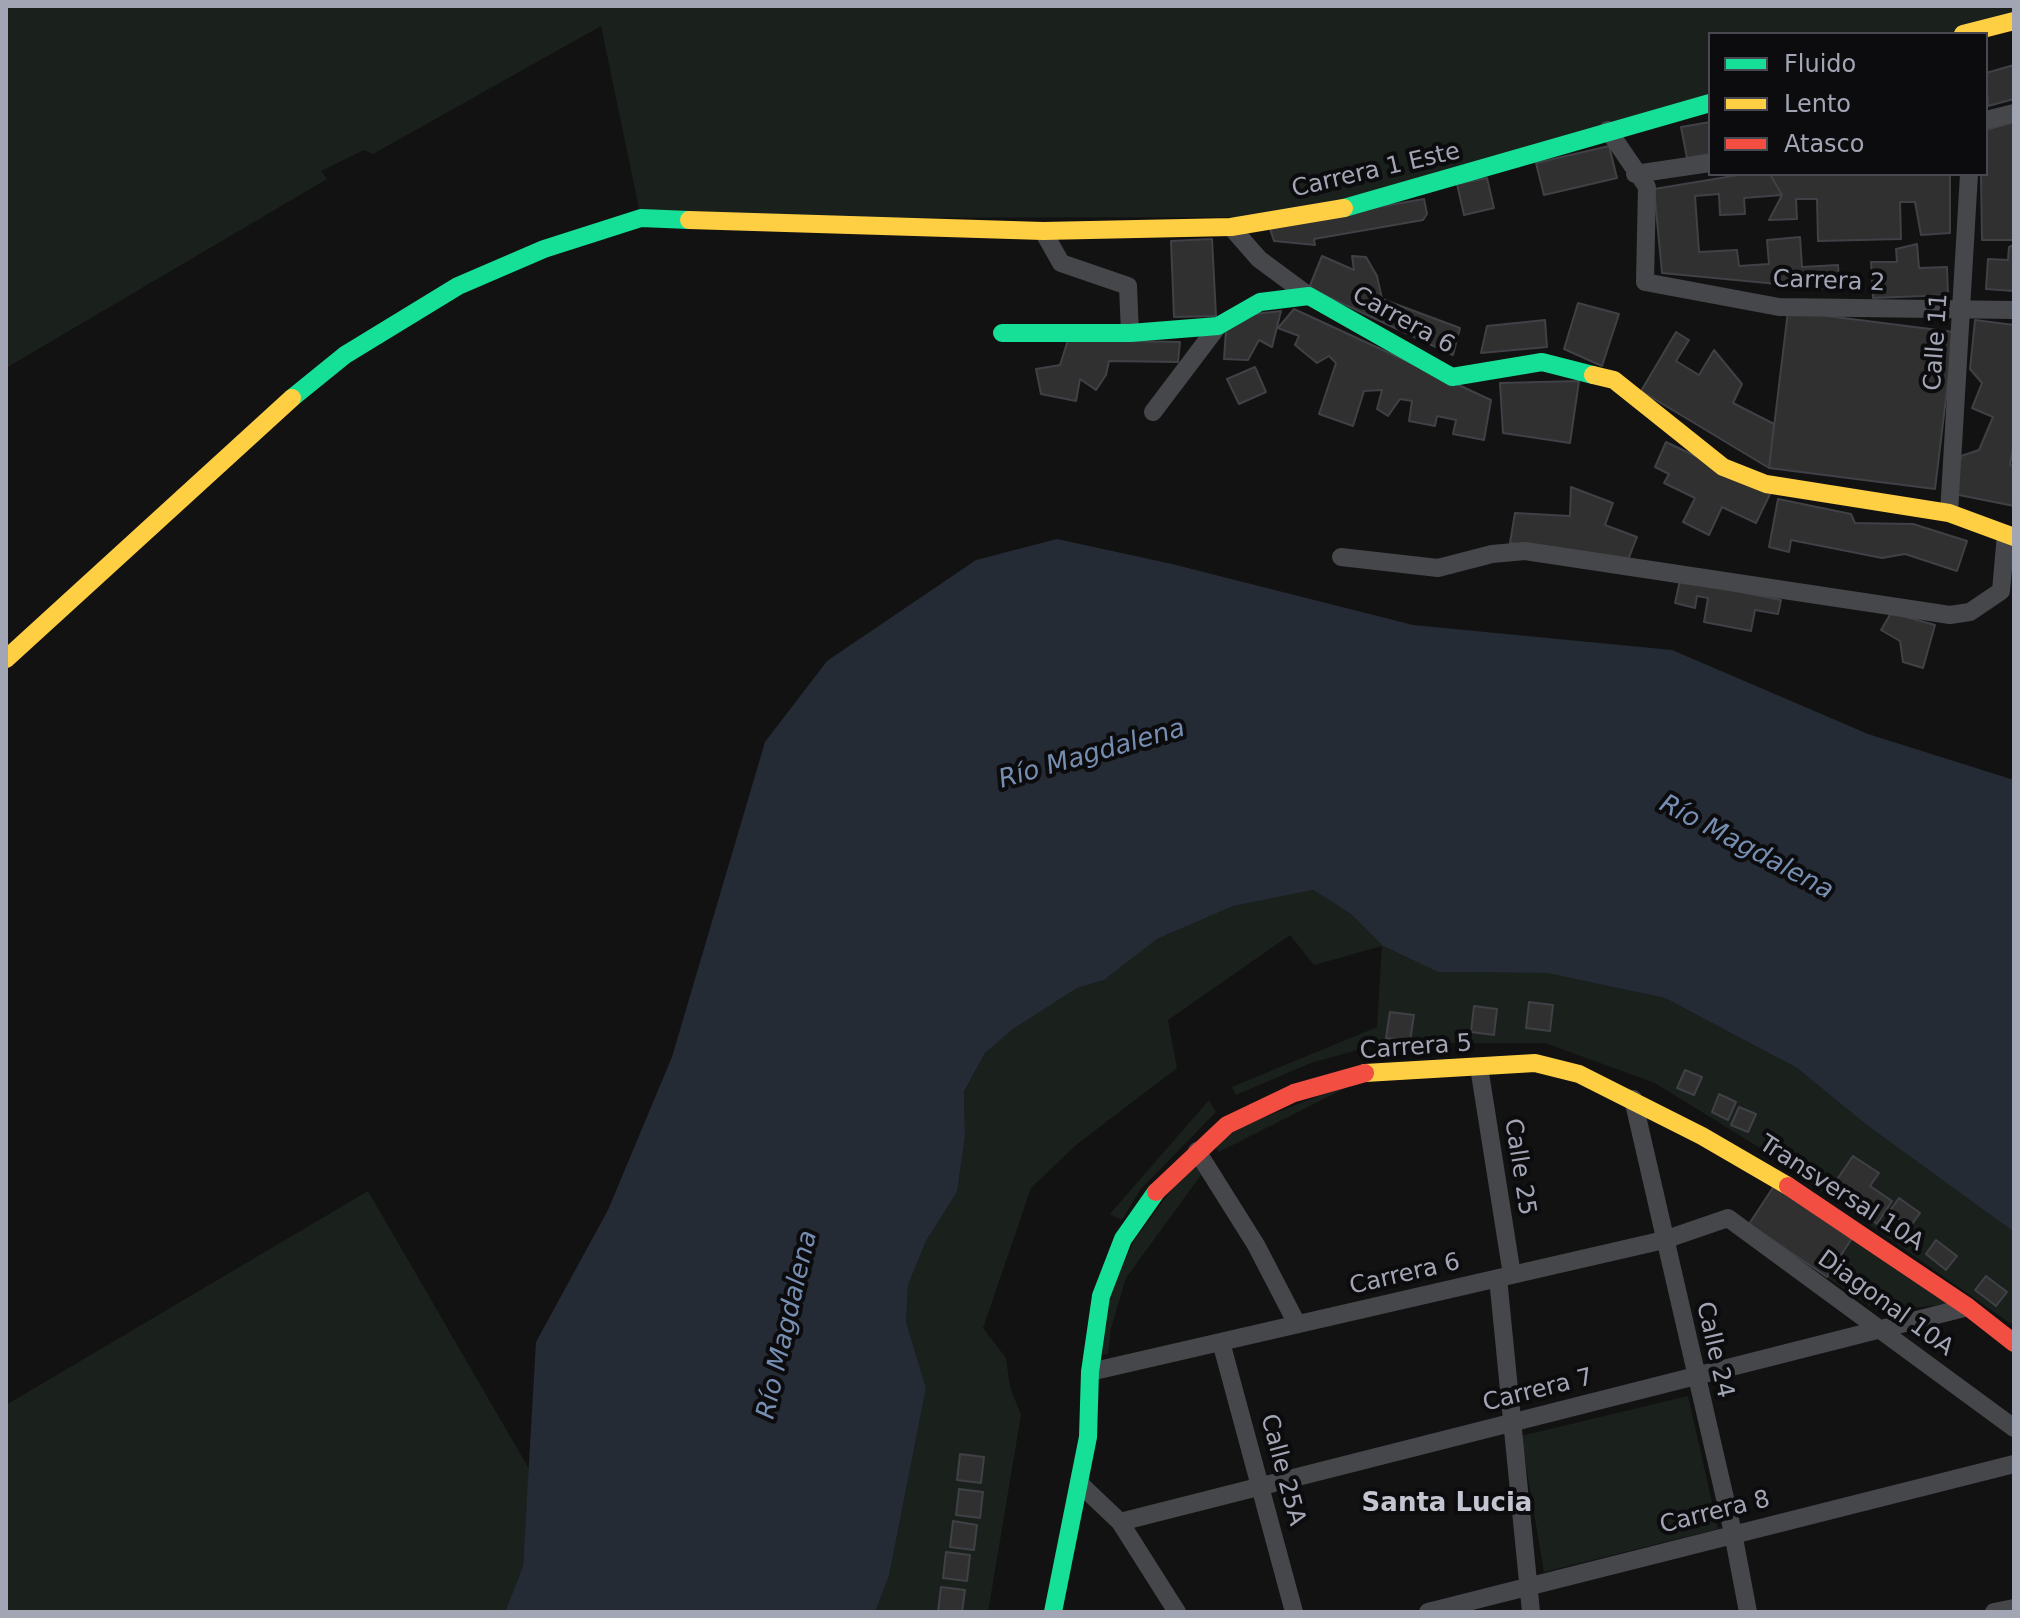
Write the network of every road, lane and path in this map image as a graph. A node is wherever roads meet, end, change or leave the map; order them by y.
1 (2014, 21) edge
2 (1971, 32) edge
3 (1708, 104) edge
4 (2014, 113) edge
5 (1988, 120) edge
6 (1608, 130) junction
7 (1708, 163) edge
8 (1635, 174) junction
9 (1969, 176) edge
10 (1231, 227) junction
11 (1043, 231) junction
12 (1309, 296) junction
13 (1964, 308) junction
14 (2014, 310) edge
15 (1218, 326) junction
16 (1002, 333) dead end
17 (1130, 333) junction
18 (1153, 412) dead end
19 (1949, 513) junction
20 (2010, 536) edge
21 (1341, 557) dead end
22 (6, 659) edge
23 (1479, 1067) junction
24 (1633, 1099) junction
25 (1197, 1151) junction
26 (1728, 1218) joint
27 (1664, 1240) junction
28 (1505, 1277) junction
29 (1968, 1307) junction
30 (1297, 1324) junction
31 (1879, 1330) junction
32 (1221, 1342) junction
33 (2014, 1343) edge
34 (1090, 1372) junction
35 (1694, 1376) junction
36 (1511, 1423) junction
37 (2014, 1428) edge
38 (2014, 1464) edge
39 (1080, 1484) junction
40 (1262, 1486) junction
41 (1120, 1522) junction
42 (1733, 1533) junction
43 (1530, 1585) junction
44 (2014, 1608) edge
45 (1053, 1612) edge
46 (1177, 1612) edge
47 (1294, 1612) edge
48 (1428, 1612) edge
49 (1531, 1612) edge
50 (1748, 1612) edge
51 (1997, 1612) edge

1 - 2 street
3 - 6 street, Carrera 1 Este
4 - 5 street
6 - 8 street
6 - 10 street, Carrera 1 Este
7 - 8 street
8 - 13 street, Carrera 2
9 - 13 street, Calle 11
10 - 11 street, Carrera 1 Este
10 - 12 street
11 - 17 street
11 - 22 street, Carrera 1 Este
12 - 15 street
12 - 19 street, Carrera 6
13 - 14 street, Carrera 2
13 - 19 street, Calle 11
15 - 17 street
15 - 18 street
16 - 17 street
19 - 20 street, Carrera 6
20 - 21 street
23 - 24 street, Carrera 5
23 - 25 street, Carrera 5
23 - 28 street, Calle 25
24 - 27 street, Calle 24
24 - 29 street, Transversal 10A
25 - 30 street
25 - 34 street, Carrera 5
26 - 27 street, Carrera 6
26 - 31 street, Diagonal 10A
27 - 28 street, Carrera 6
27 - 35 street, Calle 24
28 - 30 street, Carrera 6
28 - 36 street, Calle 25
29 - 31 street, Carrera 7
29 - 33 street, Transversal 10A
30 - 32 street, Carrera 6
31 - 35 street, Carrera 7
31 - 37 street, Diagonal 10A
32 - 34 street, Carrera 6
32 - 40 street, Calle 25A
34 - 39 street, Carrera 5
35 - 36 street, Carrera 7
35 - 42 street, Calle 24
36 - 40 street, Carrera 7
36 - 43 street, Calle 25
38 - 42 street, Carrera 8
39 - 41 street
39 - 45 street, Carrera 5
40 - 41 street, Carrera 7
40 - 47 street, Calle 25A
41 - 46 street
42 - 43 street, Carrera 8
42 - 50 street, Calle 24
43 - 48 street, Carrera 8
43 - 49 street, Calle 25
44 - 51 street

